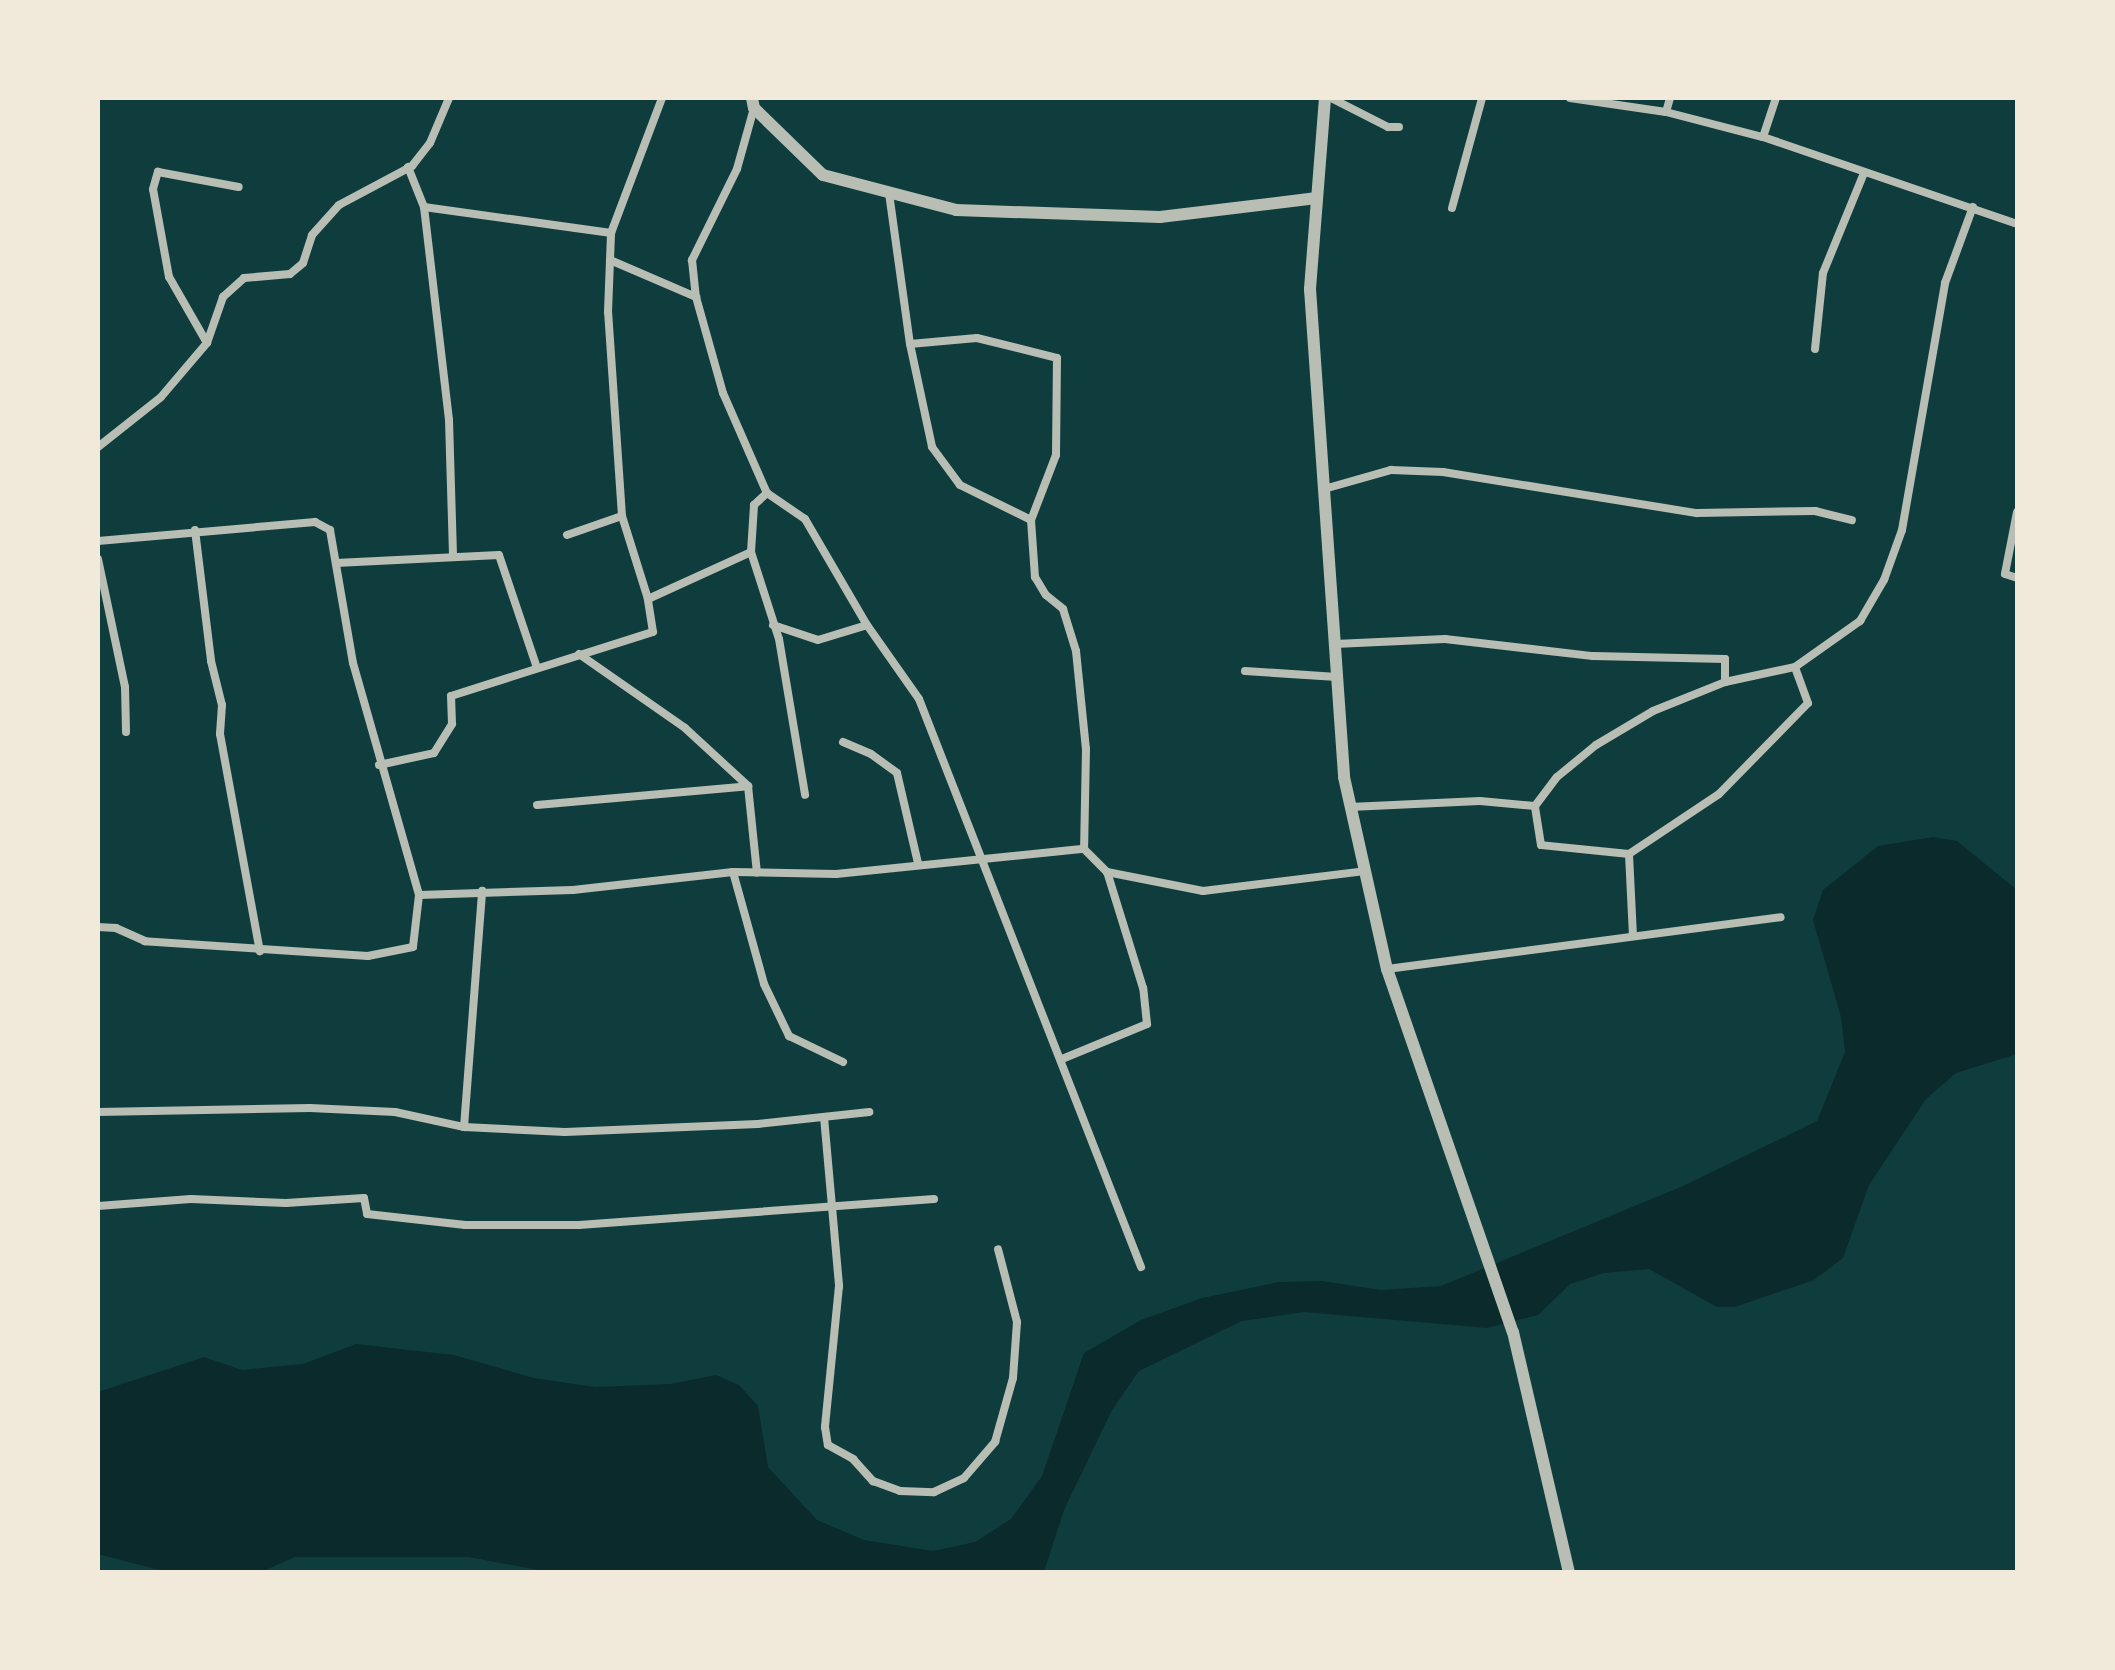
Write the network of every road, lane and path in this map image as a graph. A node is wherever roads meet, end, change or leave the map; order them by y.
1 (449, 98) edge
2 (662, 98) edge
3 (1328, 98) edge
4 (1482, 98) edge
5 (1570, 98) edge
6 (1670, 98) edge
7 (1776, 98) edge
8 (753, 103) edge
9 (1666, 112) junction
10 (1399, 127) dead end
11 (1763, 137) junction
12 (408, 167) junction
13 (1864, 173) junction
14 (239, 187) dead end
15 (889, 193) junction
16 (1317, 198) junction
17 (424, 207) junction
18 (1973, 207) junction
19 (1452, 208) dead end
20 (2017, 224) edge
21 (611, 233) junction
22 (610, 260) junction
23 (696, 297) junction
24 (207, 343) junction
25 (910, 344) junction
26 (1815, 349) dead end
27 (98, 447) edge
28 (1324, 489) junction
29 (767, 493) junction
30 (2017, 512) edge
31 (622, 516) junction
32 (1031, 520) junction
33 (1852, 520) dead end
34 (195, 530) junction
35 (567, 535) dead end
36 (98, 541) edge
37 (751, 552) junction
38 (453, 556) junction
39 (98, 559) edge
40 (336, 563) junction
41 (2017, 578) edge
42 (648, 599) junction
43 (772, 625) junction
44 (867, 625) junction
45 (1335, 644) junction
46 (579, 654) junction
47 (1795, 667) junction
48 (537, 668) junction
49 (1245, 671) dead end
50 (1337, 677) junction
51 (1725, 682) junction
52 (126, 732) dead end
53 (843, 742) dead end
54 (379, 765) junction
55 (748, 786) junction
56 (805, 795) dead end
57 (537, 805) dead end
58 (1535, 806) junction
59 (1350, 807) junction
60 (1084, 849) junction
61 (1629, 854) junction
62 (977, 856) junction
63 (918, 863) junction
64 (1365, 871) junction
65 (733, 872) junction
66 (1107, 872) junction
67 (757, 873) junction
68 (482, 891) junction
69 (419, 895) junction
70 (1781, 917) dead end
71 (98, 927) edge
72 (1633, 936) junction
73 (260, 951) junction
74 (1387, 969) junction
75 (1062, 1059) junction
76 (843, 1062) dead end
77 (98, 1112) edge
78 (869, 1112) dead end
79 (824, 1117) junction
80 (464, 1127) junction
81 (934, 1199) dead end
82 (98, 1206) edge
83 (834, 1210) junction
84 (998, 1249) dead end
85 (1141, 1267) dead end
86 (1569, 1572) edge

1 - 12 street
2 - 21 street
3 - 10 street
3 - 16 street
4 - 19 street
5 - 9 street
6 - 9 street
7 - 11 street
8 - 15 street
8 - 23 street
9 - 11 street
11 - 13 street
12 - 17 street
12 - 24 street
13 - 18 street
13 - 26 street
14 - 24 street
15 - 16 street
15 - 25 street
16 - 28 street
17 - 21 street
17 - 38 street
18 - 20 street
18 - 47 street
21 - 22 street
22 - 23 street
22 - 31 street
23 - 29 street
24 - 27 street
25 - 32 street
25 - 32 street
28 - 33 street
28 - 45 street
29 - 37 street
29 - 44 street
30 - 41 street
31 - 35 street
31 - 42 street
32 - 60 street
34 - 36 street
34 - 40 street
34 - 73 street
37 - 42 street
37 - 43 street
38 - 40 street
38 - 48 street
39 - 52 street
40 - 54 street
42 - 46 street
43 - 44 street
43 - 56 street
44 - 62 street
45 - 50 street
45 - 51 street
46 - 48 street
46 - 55 street
47 - 51 street
47 - 61 street
48 - 54 street
49 - 50 street
50 - 59 street
51 - 58 street
53 - 63 street
54 - 69 street
55 - 57 street
55 - 67 street
58 - 59 street
58 - 61 street
59 - 64 street
60 - 62 street
60 - 66 street
61 - 72 street
62 - 63 street
62 - 75 street
63 - 67 street
64 - 66 street
64 - 74 street
65 - 67 street
65 - 68 street
65 - 76 street
66 - 75 street
68 - 69 street
68 - 80 street
69 - 73 street
70 - 72 street
71 - 73 street
72 - 74 street
74 - 86 street
75 - 85 street
77 - 80 street
78 - 79 street
79 - 80 street
79 - 83 street
81 - 83 street
82 - 83 street
83 - 84 street

